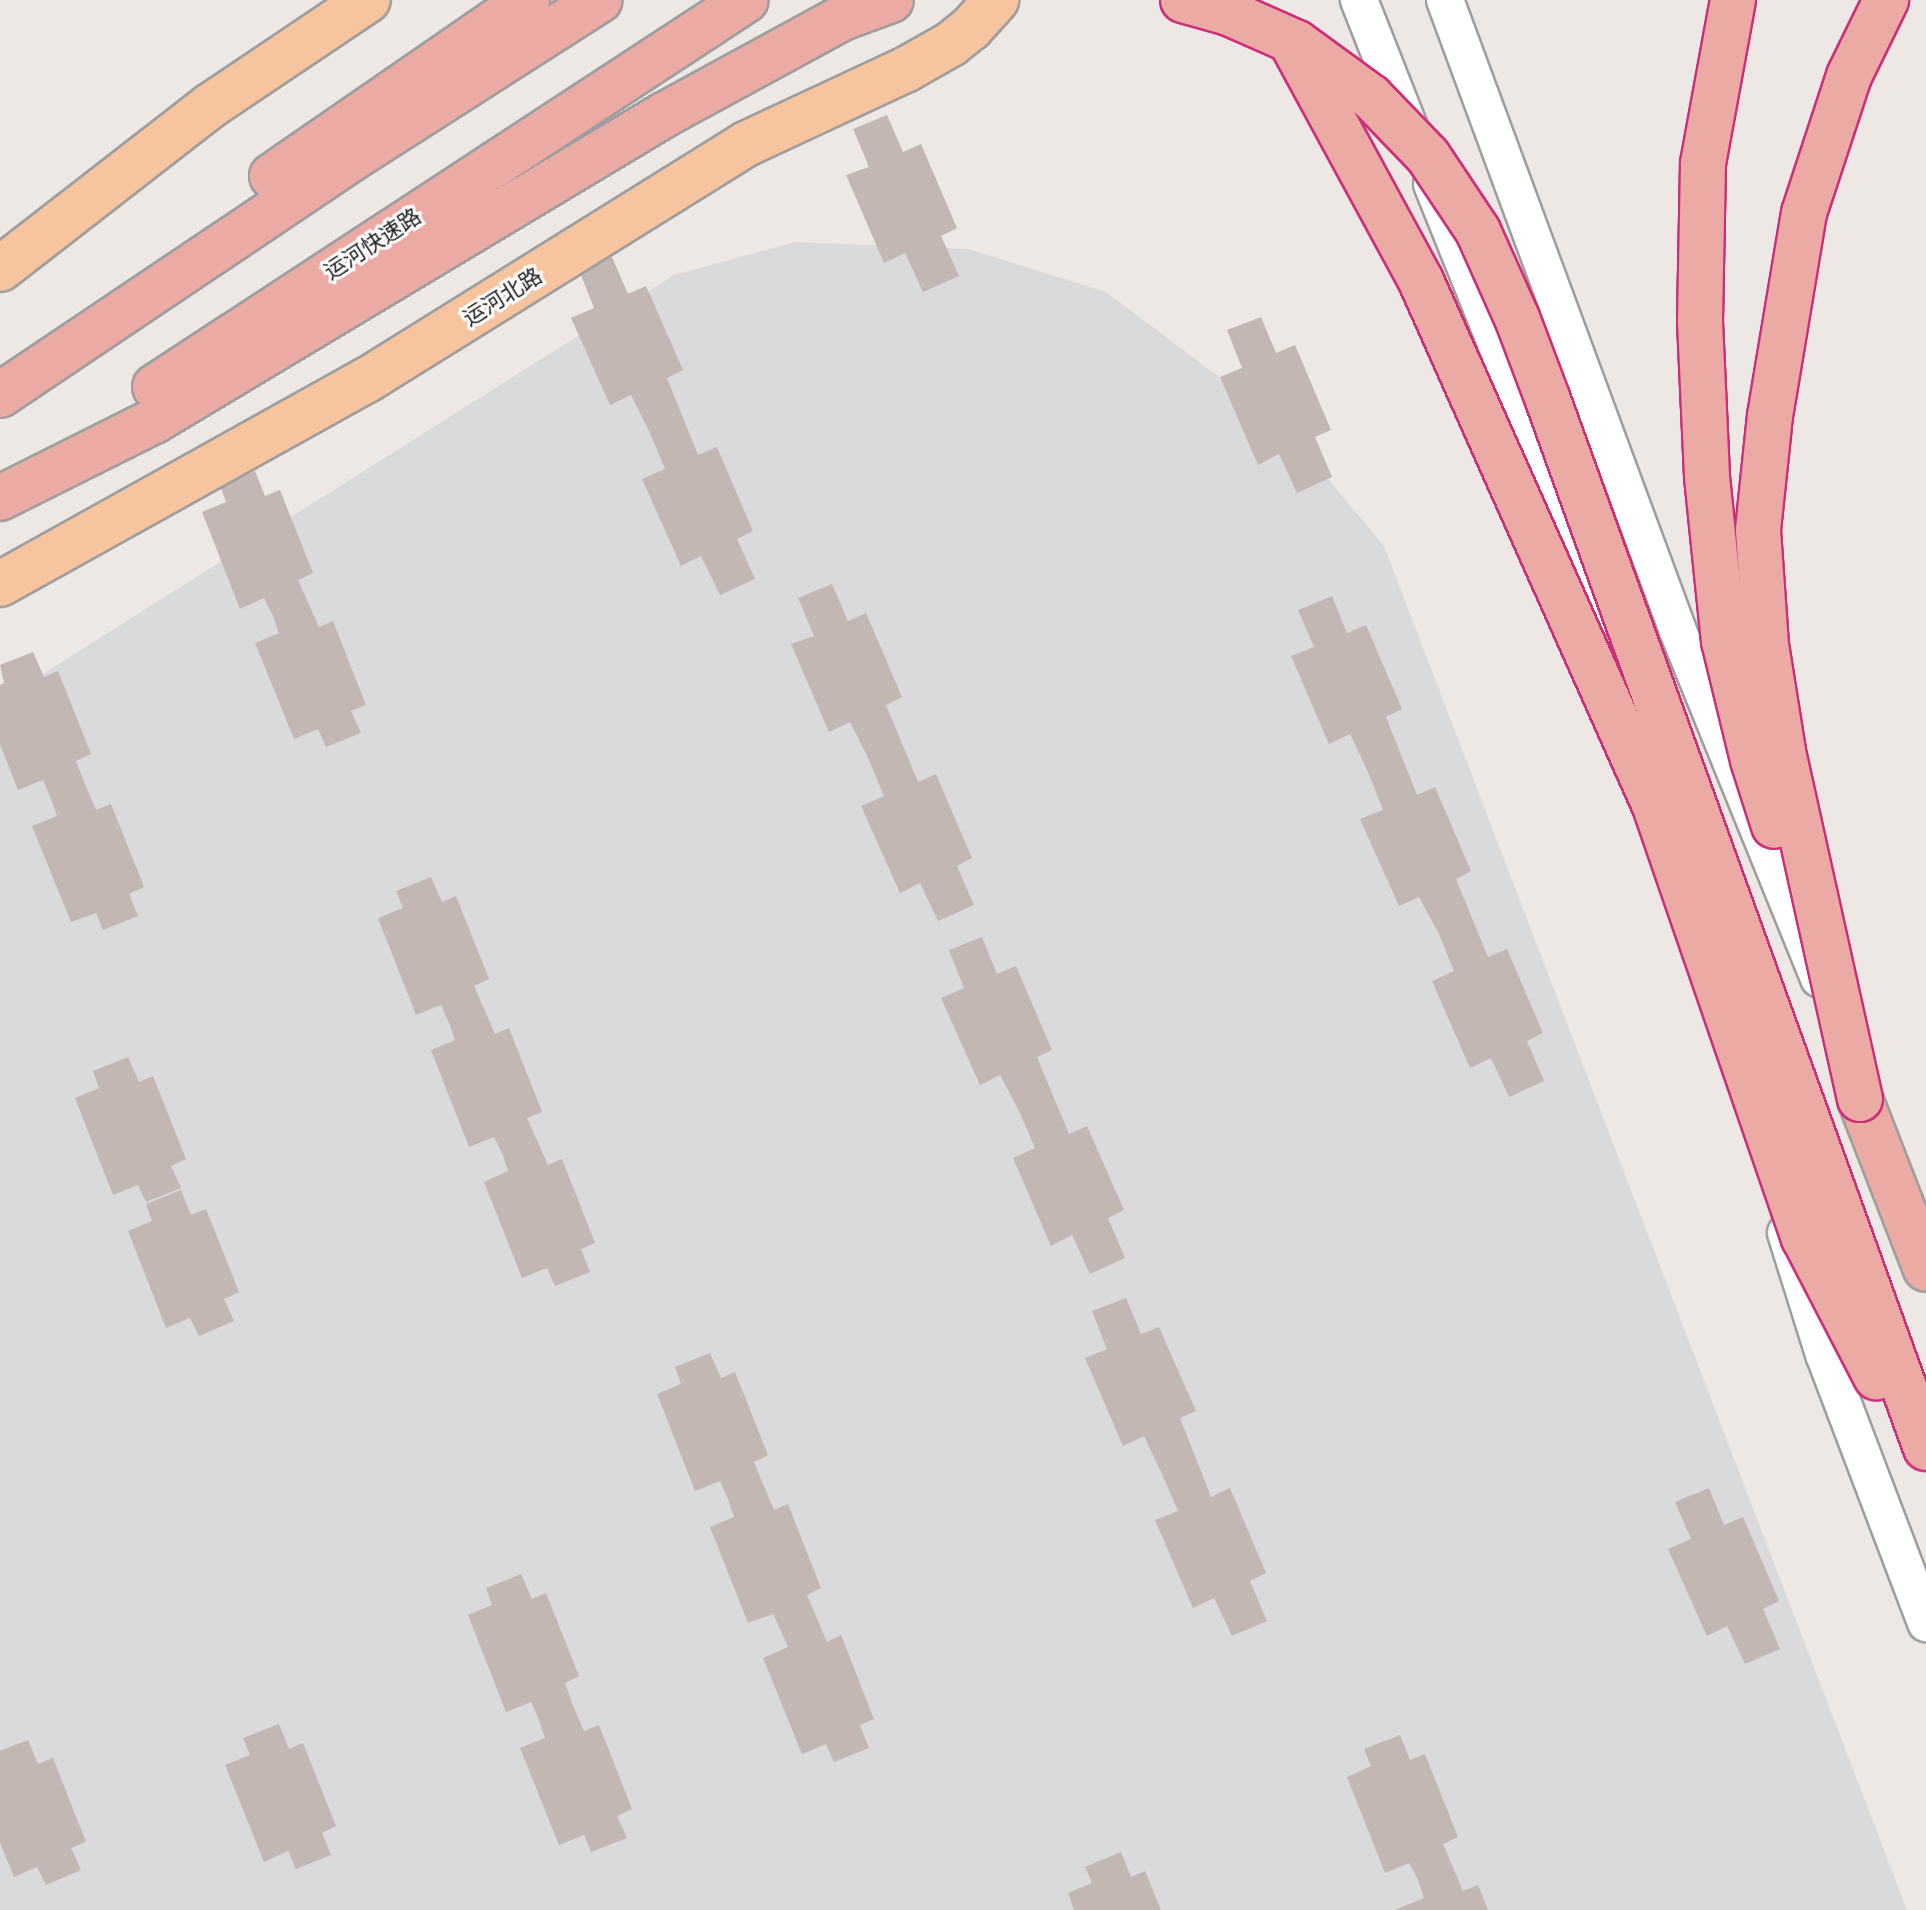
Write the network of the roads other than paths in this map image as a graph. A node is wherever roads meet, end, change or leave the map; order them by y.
1 (368, 0) edge
2 (527, 0) edge
3 (600, 0) edge
4 (746, 0) edge
5 (891, 0) edge
6 (996, 0) edge
7 (1183, 0) edge
8 (1268, 0) edge
9 (1359, 0) edge
10 (1445, 0) edge
11 (1733, 0) edge
12 (1886, 0) edge
13 (0, 269) edge
14 (0, 383) edge
15 (0, 395) edge
16 (0, 490) edge
17 (0, 498) edge
18 (0, 584) edge
19 (1860, 1099) junction
20 (1926, 1244) edge
21 (1926, 1269) edge
22 (1926, 1448) edge
23 (1926, 1476) edge
24 (1926, 1623) edge

1 - 13 main road
2 - 14 highway
3 - 15 highway
4 - 16 highway, 运河快速路
5 - 17 highway
6 - 18 main road, 运河北路
7 - 22 highway, bridge
8 - 23 highway, bridge
9 - 24 street
10 - 20 street
11 - 19 highway, bridge
12 - 19 highway, bridge
19 - 21 highway

